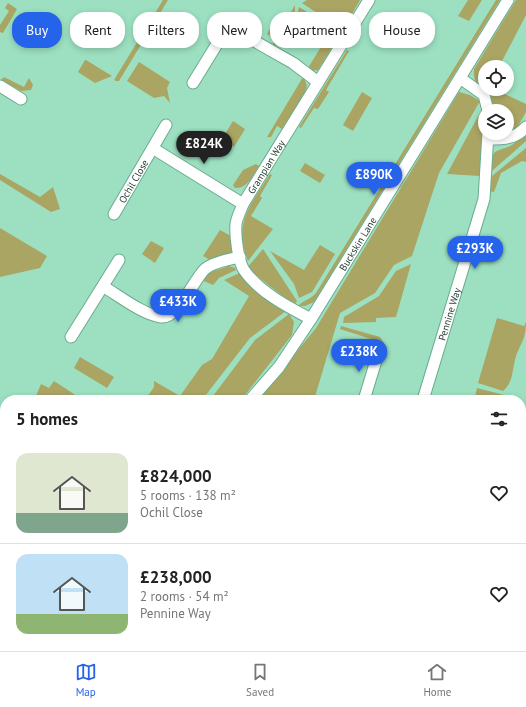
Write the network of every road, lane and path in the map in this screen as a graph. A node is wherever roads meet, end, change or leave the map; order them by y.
1 (368, 0) edge
2 (508, 0) edge
3 (460, 78) junction
4 (318, 82) junction
5 (193, 83) dead end
6 (0, 86) edge
7 (20, 100) dead end
8 (486, 104) edge
9 (166, 125) dead end
10 (526, 127) edge
11 (514, 137) edge
12 (488, 140) edge
13 (154, 149) junction
14 (243, 204) junction
15 (114, 214) dead end
16 (240, 257) junction
17 (119, 260) dead end
18 (104, 287) junction
19 (311, 319) junction
20 (71, 337) dead end
21 (378, 354) dead end
22 (254, 395) edge
23 (366, 395) edge
24 (425, 395) edge

1 - 4 street, Grampian Way
2 - 3 street, Buckskin Lane
3 - 8 street
3 - 19 street, Buckskin Lane
4 - 5 street
4 - 14 street, Grampian Way
6 - 7 street
9 - 13 street, Ochil Close
10 - 11 street
12 - 24 street, Pennine Way
13 - 14 street, Ochil Close
13 - 15 street, Ochil Close
14 - 16 street, Grampian Way
16 - 18 street
16 - 19 street, Grampian Way
17 - 18 street
18 - 20 street
19 - 22 street, Buckskin Lane
21 - 23 street

